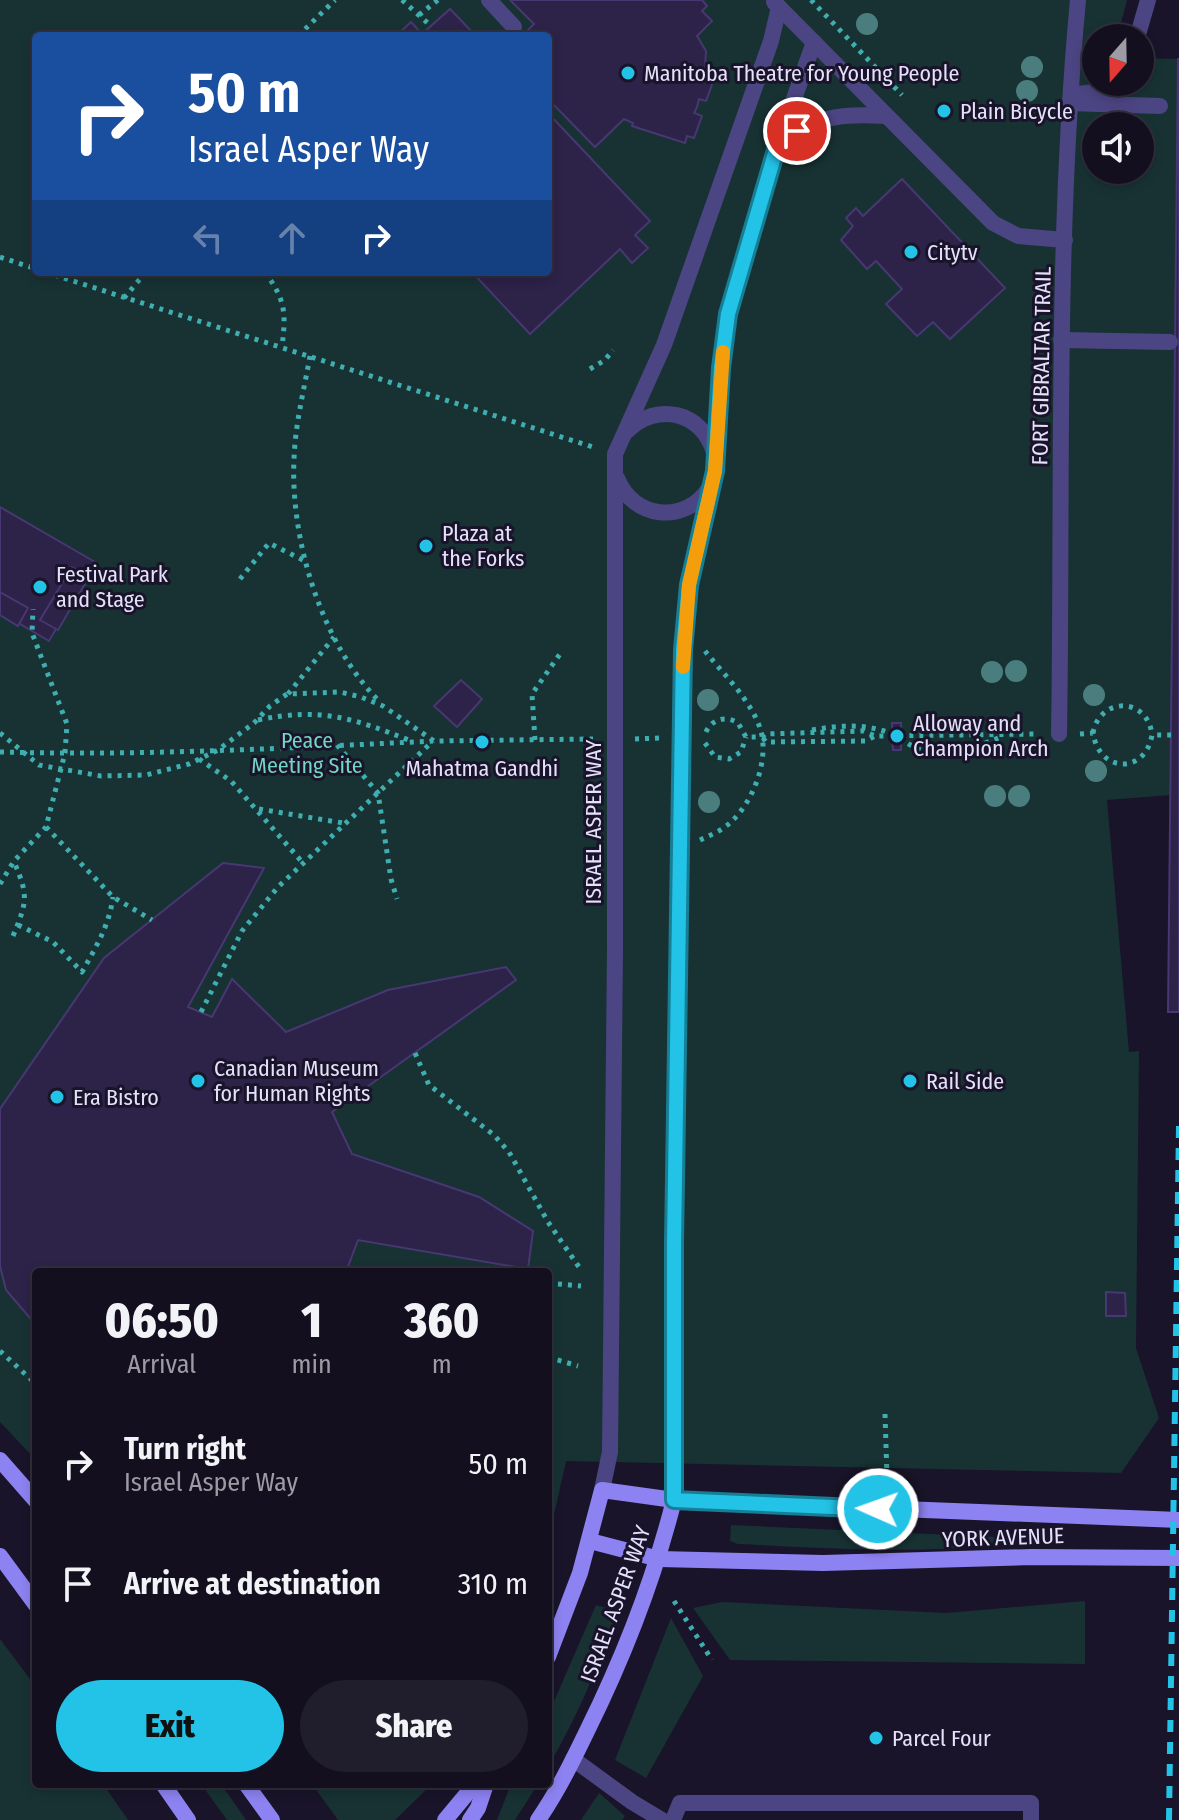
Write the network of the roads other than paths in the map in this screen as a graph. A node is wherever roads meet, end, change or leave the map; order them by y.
1 (489, 0) edge
2 (1078, 0) edge
3 (1148, 0) edge
4 (775, 3) edge
5 (1141, 24) edge
6 (514, 27) dead end
7 (814, 42) junction
8 (1082, 96) edge
9 (1069, 99) junction
10 (1160, 106) dead end
11 (886, 116) junction
12 (776, 150) junction
13 (1065, 240) junction
14 (1061, 340) junction
15 (1170, 342) dead end
16 (617, 454) junction
17 (715, 459) junction
18 (712, 483) junction
19 (1059, 734) road end
20 (0, 1460) edge
21 (602, 1490) junction
22 (32, 1496) edge
23 (674, 1500) junction
24 (1179, 1520) edge
25 (590, 1541) junction
26 (0, 1556) edge
27 (1179, 1558) edge
28 (659, 1559) junction
29 (30, 1587) edge
30 (552, 1646) edge
31 (573, 1759) junction
32 (166, 1788) edge
33 (249, 1788) edge
34 (472, 1788) edge
35 (485, 1788) edge
36 (188, 1820) edge
37 (272, 1820) edge
38 (445, 1820) edge
39 (470, 1820) edge
40 (538, 1820) edge
41 (662, 1820) edge
42 (673, 1820) edge
43 (1031, 1820) edge

1 - 6 street
2 - 9 street, FORT GIBRALTAR TRAIL
3 - 5 street
4 - 7 street
4 - 16 street, ISRAEL ASPER WAY
7 - 11 street
7 - 12 street, ISRAEL ASPER WAY
8 - 9 street
9 - 10 street
9 - 13 street, FORT GIBRALTAR TRAIL
11 - 12 street
11 - 13 street
12 - 17 street, ISRAEL ASPER WAY
13 - 14 street, FORT GIBRALTAR TRAIL
14 - 15 street
14 - 19 street, FORT GIBRALTAR TRAIL
16 - 17 street
16 - 18 street
16 - 21 street, ISRAEL ASPER WAY
17 - 18 street, ISRAEL ASPER WAY
18 - 23 street, ISRAEL ASPER WAY
20 - 22 main road
21 - 23 main road, YORK AVENUE
21 - 25 main road, ISRAEL ASPER WAY
23 - 24 main road, YORK AVENUE
23 - 28 main road, ISRAEL ASPER WAY
25 - 28 main road, YORK AVENUE
25 - 30 main road, ISRAEL ASPER WAY
26 - 29 main road
27 - 28 main road, YORK AVENUE
28 - 31 main road, ISRAEL ASPER WAY
31 - 40 main road, ISRAEL ASPER WAY
31 - 41 street
32 - 36 main road
33 - 37 main road
34 - 38 main road
35 - 39 main road
42 - 43 street

